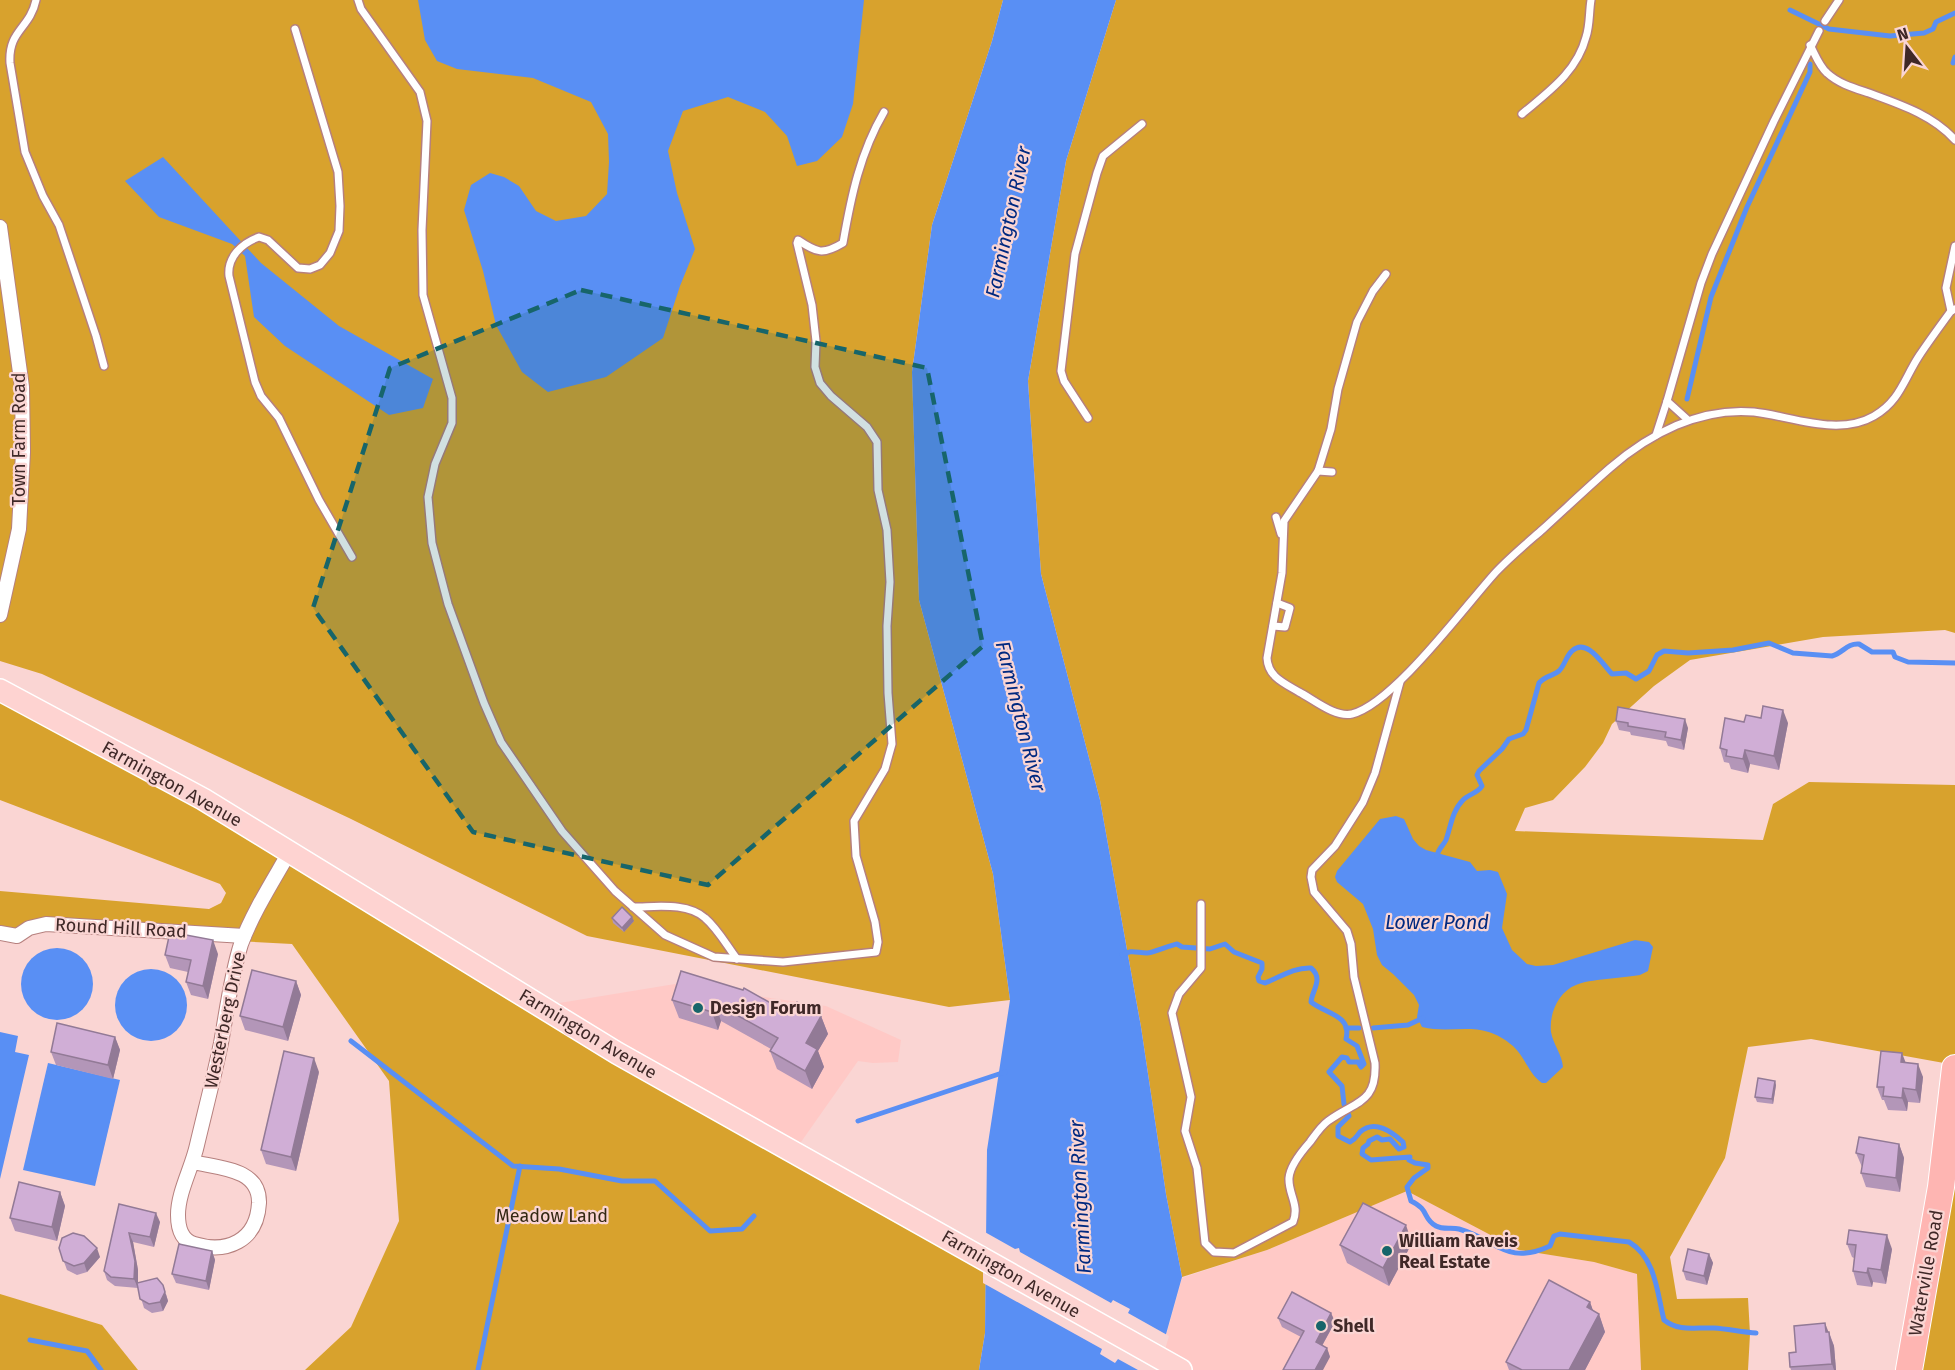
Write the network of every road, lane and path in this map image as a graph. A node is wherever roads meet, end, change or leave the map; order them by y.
1 (36, 0) edge
2 (358, 0) edge
3 (1591, 0) edge
4 (1839, 0) edge
5 (1825, 21) dead end
6 (295, 29) dead end
7 (1819, 31) dead end
8 (1810, 45) junction
9 (884, 112) dead end
10 (1522, 114) dead end
11 (1142, 124) dead end
12 (1955, 140) edge
13 (0, 227) edge
14 (1955, 246) edge
15 (1386, 274) dead end
16 (1953, 310) edge
17 (104, 366) dead end
18 (1667, 401) junction
19 (1088, 418) dead end
20 (1688, 420) junction
21 (1656, 435) junction
22 (1318, 471) junction
23 (1332, 472) dead end
24 (1276, 517) dead end
25 (1282, 537) junction
26 (352, 557) dead end
27 (1277, 603) junction
28 (1275, 614) junction
29 (0, 615) edge
30 (1287, 618) junction
31 (1273, 626) junction
32 (1400, 682) junction
33 (0, 690) edge
34 (290, 851) junction
35 (1201, 904) dead end
36 (633, 907) junction
37 (0, 933) edge
38 (244, 936) junction
39 (737, 959) junction
40 (1955, 1068) edge
41 (193, 1162) junction
42 (1181, 1370) edge
43 (1909, 1370) edge

1 - 17 lane
2 - 36 lane
3 - 10 lane
4 - 5 lane
6 - 26 lane
7 - 8 lane
8 - 12 lane
8 - 18 lane
9 - 39 lane
11 - 19 lane
13 - 29 street, Town Farm Road
14 - 16 lane
15 - 22 lane
16 - 20 lane
18 - 20 lane
18 - 21 lane
20 - 21 lane
21 - 32 lane
22 - 23 lane
22 - 25 lane
24 - 25 lane
25 - 27 lane
27 - 28 lane
27 - 30 lane
28 - 30 lane
28 - 31 lane
30 - 31 lane
31 - 32 lane
32 - 35 lane
33 - 34 main road, Farmington Avenue
34 - 38 street, Westerberg Drive
34 - 42 main road, Farmington Avenue
36 - 39 lane
36 - 39 lane
37 - 38 street, Round Hill Road
38 - 41 street, Westerberg Drive
40 - 43 highway, Waterville Road
41 - 41 street, Westerberg Drive

